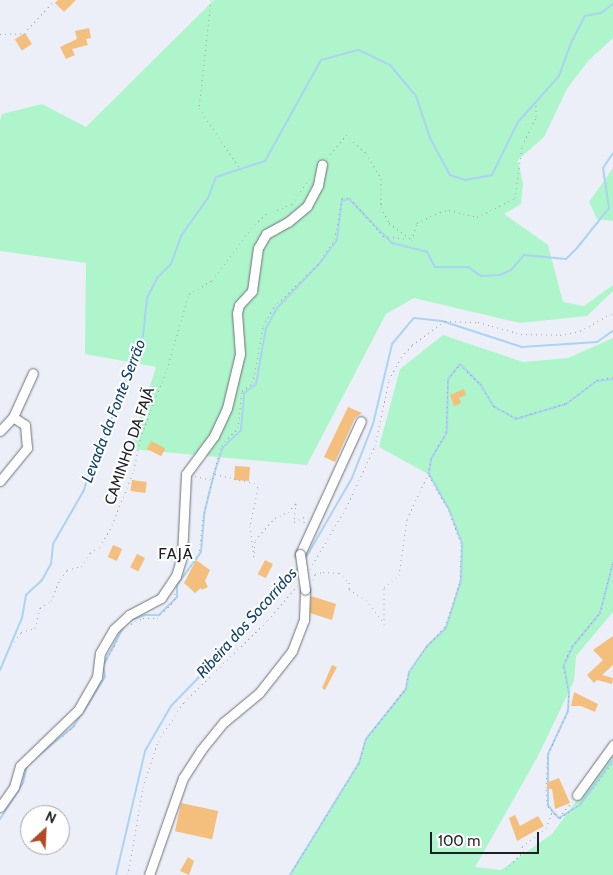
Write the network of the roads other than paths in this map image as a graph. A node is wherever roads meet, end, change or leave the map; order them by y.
1 (322, 164) road end
2 (33, 373) dead end
3 (13, 417) junction
4 (361, 421) dead end
5 (0, 432) edge
6 (0, 481) edge
7 (613, 745) edge
8 (576, 795) road end
9 (0, 806) edge
10 (149, 875) edge

1 - 9 street
2 - 3 street
3 - 5 street
3 - 6 street
4 - 10 street, bridge
7 - 8 street

